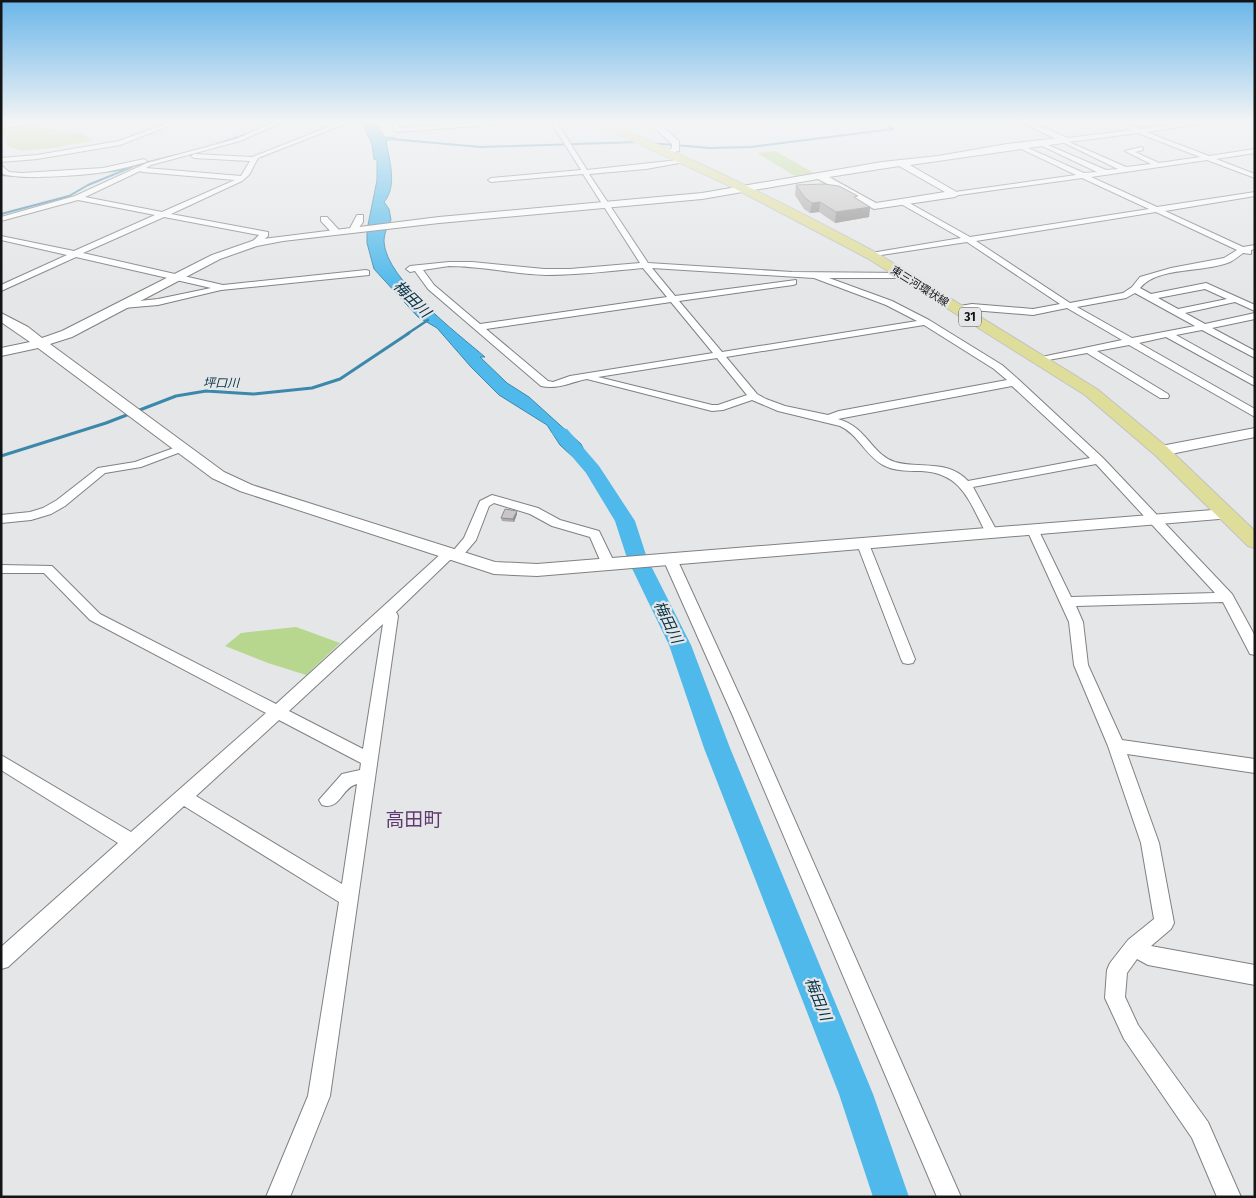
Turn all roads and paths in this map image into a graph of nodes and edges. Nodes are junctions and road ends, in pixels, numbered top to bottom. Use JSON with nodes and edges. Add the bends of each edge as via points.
{"nodes":[{"id":1,"x":122,"y":178,"type":"edge"},
{"id":2,"x":242,"y":178,"type":"edge"},
{"id":3,"x":516,"y":178,"type":"edge"},
{"id":4,"x":589,"y":178,"type":"edge"},
{"id":5,"x":721,"y":178,"type":"edge"},
{"id":6,"x":809,"y":178,"type":"edge"},
{"id":7,"x":823,"y":178,"type":"edge"},
{"id":8,"x":927,"y":178,"type":"edge"},
{"id":9,"x":1069,"y":178,"type":"edge"},
{"id":10,"x":1086,"y":178,"type":"edge"},
{"id":11,"x":491,"y":180,"type":"dead end"},
{"id":12,"x":744,"y":189,"type":"junction"},
{"id":13,"x":955,"y":194,"type":"junction"},
{"id":14,"x":1255,"y":194,"type":"edge"},
{"id":15,"x":78,"y":198,"type":"junction"},
{"id":16,"x":904,"y":202,"type":"junction"},
{"id":17,"x":606,"y":206,"type":"junction"},
{"id":18,"x":1157,"y":210,"type":"junction"},
{"id":19,"x":163,"y":215,"type":"junction"},
{"id":20,"x":360,"y":217,"type":"dead end"},
{"id":21,"x":1,"y":219,"type":"edge"},
{"id":22,"x":324,"y":219,"type":"dead end"},
{"id":23,"x":353,"y":230,"type":"junction"},
{"id":24,"x":336,"y":232,"type":"junction"},
{"id":25,"x":1,"y":238,"type":"edge"},
{"id":26,"x":968,"y":239,"type":"junction"},
{"id":27,"x":255,"y":243,"type":"junction"},
{"id":28,"x":1255,"y":247,"type":"edge"},
{"id":29,"x":1243,"y":250,"type":"junction"},
{"id":30,"x":75,"y":254,"type":"junction"},
{"id":31,"x":871,"y":255,"type":"junction"},
{"id":32,"x":1255,"y":255,"type":"edge"},
{"id":33,"x":645,"y":266,"type":"junction"},
{"id":34,"x":366,"y":273,"type":"dead end"},
{"id":35,"x":815,"y":275,"type":"junction"},
{"id":36,"x":903,"y":275,"type":"junction"},
{"id":37,"x":178,"y":277,"type":"junction"},
{"id":38,"x":840,"y":285,"type":"junction"},
{"id":39,"x":1,"y":288,"type":"edge"},
{"id":40,"x":223,"y":288,"type":"junction"},
{"id":41,"x":1135,"y":289,"type":"junction"},
{"id":42,"x":1150,"y":297,"type":"junction"},
{"id":43,"x":673,"y":299,"type":"junction"},
{"id":44,"x":1236,"y":299,"type":"junction"},
{"id":45,"x":123,"y":305,"type":"junction"},
{"id":46,"x":1069,"y":306,"type":"junction"},
{"id":47,"x":957,"y":309,"type":"junction"},
{"id":48,"x":1177,"y":312,"type":"junction"},
{"id":49,"x":1254,"y":315,"type":"edge"},
{"id":50,"x":1,"y":317,"type":"edge"},
{"id":51,"x":926,"y":322,"type":"junction"},
{"id":52,"x":1203,"y":326,"type":"junction"},
{"id":53,"x":480,"y":327,"type":"junction"},
{"id":54,"x":1168,"y":334,"type":"junction"},
{"id":55,"x":1130,"y":342,"type":"junction"},
{"id":56,"x":41,"y":343,"type":"junction"},
{"id":57,"x":1088,"y":350,"type":"junction"},
{"id":58,"x":1,"y":352,"type":"edge"},
{"id":59,"x":1255,"y":355,"type":"edge"},
{"id":60,"x":719,"y":356,"type":"junction"},
{"id":61,"x":1040,"y":360,"type":"junction"},
{"id":62,"x":586,"y":377,"type":"junction"},
{"id":63,"x":1015,"y":382,"type":"junction"},
{"id":64,"x":1255,"y":383,"type":"edge"},
{"id":65,"x":753,"y":396,"type":"junction"},
{"id":66,"x":1164,"y":396,"type":"dead end"},
{"id":67,"x":1255,"y":414,"type":"edge"},
{"id":68,"x":829,"y":419,"type":"junction"},
{"id":69,"x":1255,"y":432,"type":"edge"},
{"id":70,"x":182,"y":448,"type":"junction"},
{"id":71,"x":1161,"y":451,"type":"junction"},
{"id":72,"x":1099,"y":460,"type":"junction"},
{"id":73,"x":967,"y":485,"type":"junction"},
{"id":74,"x":1225,"y":514,"type":"junction"},
{"id":75,"x":1,"y":519,"type":"edge"},
{"id":76,"x":1156,"y":520,"type":"junction"},
{"id":77,"x":1033,"y":530,"type":"junction"},
{"id":78,"x":992,"y":533,"type":"junction"},
{"id":79,"x":1255,"y":542,"type":"edge"},
{"id":80,"x":863,"y":544,"type":"junction"},
{"id":81,"x":452,"y":555,"type":"junction"},
{"id":82,"x":670,"y":559,"type":"junction"},
{"id":83,"x":608,"y":564,"type":"junction"},
{"id":84,"x":1,"y":569,"type":"edge"},
{"id":85,"x":1227,"y":597,"type":"junction"},
{"id":86,"x":1068,"y":602,"type":"junction"},
{"id":87,"x":387,"y":610,"type":"junction"},
{"id":88,"x":1255,"y":650,"type":"edge"},
{"id":89,"x":908,"y":659,"type":"dead end"},
{"id":90,"x":277,"y":712,"type":"junction"},
{"id":91,"x":1116,"y":746,"type":"junction"},
{"id":92,"x":371,"y":758,"type":"junction"},
{"id":93,"x":1,"y":762,"type":"edge"},
{"id":94,"x":1255,"y":766,"type":"edge"},
{"id":95,"x":368,"y":776,"type":"junction"},
{"id":96,"x":183,"y":797,"type":"junction"},
{"id":97,"x":328,"y":800,"type":"dead end"},
{"id":98,"x":133,"y":842,"type":"junction"},
{"id":99,"x":349,"y":898,"type":"junction"},
{"id":100,"x":1135,"y":947,"type":"junction"},
{"id":101,"x":1,"y":960,"type":"edge"},
{"id":102,"x":1255,"y":975,"type":"edge"},
{"id":103,"x":278,"y":1197,"type":"edge"},
{"id":104,"x":950,"y":1197,"type":"edge"},
{"id":105,"x":1230,"y":1197,"type":"edge"}],
"edges":[{"from":1,"to":15,"type":"street"},
{"from":2,"to":19,"type":"street"},
{"from":3,"to":11,"type":"street"},
{"from":4,"to":17,"type":"street"},
{"from":5,"to":12,"type":"main road","name":"東三河環状線","number":"31"},
{"from":6,"to":12,"type":"street"},
{"from":7,"to":16,"type":"street","via":[[874,206]]},
{"from":8,"to":13,"type":"street"},
{"from":9,"to":13,"type":"street"},
{"from":10,"to":18,"type":"street"},
{"from":12,"to":17,"type":"street"},
{"from":12,"to":31,"type":"main road","name":"東三河環状線","number":"31"},
{"from":13,"to":16,"type":"street"},
{"from":14,"to":18,"type":"street"},
{"from":15,"to":19,"type":"street"},
{"from":15,"to":21,"type":"street"},
{"from":16,"to":26,"type":"street"},
{"from":17,"to":23,"type":"street"},
{"from":17,"to":33,"type":"street"},
{"from":18,"to":26,"type":"street"},
{"from":18,"to":29,"type":"street"},
{"from":19,"to":27,"type":"street","via":[[265,234]]},
{"from":19,"to":30,"type":"street"},
{"from":20,"to":23,"type":"street"},
{"from":22,"to":24,"type":"street"},
{"from":23,"to":24,"type":"street"},
{"from":24,"to":27,"type":"street"},
{"from":25,"to":30,"type":"street"},
{"from":26,"to":31,"type":"street"},
{"from":26,"to":46,"type":"street"},
{"from":27,"to":37,"type":"street","via":[[221,255]]},
{"from":28,"to":29,"type":"street"},
{"from":29,"to":32,"type":"street"},
{"from":29,"to":41,"type":"street","via":[[1227,260],[1143,279]]},
{"from":30,"to":37,"type":"street"},
{"from":30,"to":39,"type":"street"},
{"from":31,"to":36,"type":"main road","name":"東三河環状線","number":"31"},
{"from":33,"to":35,"type":"street"},
{"from":33,"to":43,"type":"street"},
{"from":33,"to":53,"type":"street","via":[[570,272],[472,264],[414,268]]},
{"from":34,"to":40,"type":"street"},
{"from":35,"to":36,"type":"street"},
{"from":35,"to":38,"type":"street"},
{"from":36,"to":47,"type":"main road","name":"東三河環状線","number":"31"},
{"from":37,"to":40,"type":"street"},
{"from":37,"to":45,"type":"street"},
{"from":38,"to":43,"type":"street","via":[[804,281]]},
{"from":38,"to":51,"type":"street"},
{"from":40,"to":45,"type":"street","via":[[158,302]]},
{"from":41,"to":42,"type":"street"},
{"from":41,"to":46,"type":"street","via":[[1126,295]]},
{"from":42,"to":44,"type":"street","via":[[1206,286]]},
{"from":42,"to":48,"type":"street"},
{"from":43,"to":53,"type":"street"},
{"from":43,"to":60,"type":"street"},
{"from":44,"to":48,"type":"street"},
{"from":44,"to":49,"type":"street"},
{"from":45,"to":56,"type":"street"},
{"from":46,"to":47,"type":"street","via":[[1033,312],[972,307]]},
{"from":46,"to":55,"type":"street"},
{"from":47,"to":61,"type":"main road","name":"東三河環状線","number":"31"},
{"from":48,"to":52,"type":"street"},
{"from":49,"to":52,"type":"street"},
{"from":50,"to":56,"type":"street"},
{"from":51,"to":60,"type":"street"},
{"from":51,"to":63,"type":"street"},
{"from":52,"to":54,"type":"street"},
{"from":52,"to":59,"type":"street"},
{"from":53,"to":62,"type":"street","via":[[545,384],[554,385]]},
{"from":54,"to":55,"type":"street"},
{"from":54,"to":64,"type":"street"},
{"from":55,"to":57,"type":"street"},
{"from":55,"to":67,"type":"street"},
{"from":56,"to":58,"type":"street"},
{"from":56,"to":70,"type":"street"},
{"from":57,"to":61,"type":"street"},
{"from":57,"to":66,"type":"street"},
{"from":60,"to":62,"type":"street"},
{"from":60,"to":65,"type":"street"},
{"from":61,"to":71,"type":"main road","name":"東三河環状線","number":"31","via":[[1090,392]]},
{"from":62,"to":65,"type":"street","via":[[712,408]]},
{"from":63,"to":68,"type":"street","via":[[839,414]]},
{"from":63,"to":72,"type":"street"},
{"from":65,"to":68,"type":"street","via":[[772,407]]},
{"from":68,"to":73,"type":"street","via":[[847,425],[884,461],[893,465],[942,469]]},
{"from":69,"to":71,"type":"street"},
{"from":70,"to":75,"type":"street","via":[[137,465],[102,470],[47,511]]},
{"from":70,"to":81,"type":"street","via":[[218,475],[246,488]]},
{"from":71,"to":74,"type":"main road","name":"東三河環状線","number":"31"},
{"from":72,"to":73,"type":"street"},
{"from":72,"to":76,"type":"street"},
{"from":73,"to":78,"type":"street"},
{"from":74,"to":76,"type":"street"},
{"from":74,"to":79,"type":"main road","name":"東三河環状線","number":"31"},
{"from":76,"to":77,"type":"street"},
{"from":76,"to":85,"type":"street"},
{"from":77,"to":78,"type":"street"},
{"from":77,"to":86,"type":"street"},
{"from":78,"to":80,"type":"street"},
{"from":80,"to":82,"type":"street"},
{"from":80,"to":89,"type":"street"},
{"from":81,"to":83,"type":"street","via":[[494,568],[537,570]]},
{"from":81,"to":83,"type":"street","via":[[470,540],[484,504],[492,499],[534,511],[556,524],[595,534]]},
{"from":81,"to":87,"type":"street"},
{"from":82,"to":83,"type":"street"},
{"from":82,"to":104,"type":"street"},
{"from":84,"to":90,"type":"street","via":[[47,569],[95,616]]},
{"from":85,"to":86,"type":"street"},
{"from":85,"to":88,"type":"street"},
{"from":86,"to":91,"type":"street","via":[[1076,622],[1081,665]]},
{"from":87,"to":90,"type":"street"},
{"from":87,"to":92,"type":"street","via":[[391,616]]},
{"from":90,"to":92,"type":"street","via":[[365,758]]},
{"from":90,"to":96,"type":"street"},
{"from":91,"to":94,"type":"street"},
{"from":91,"to":100,"type":"street","via":[[1150,844],[1164,922]]},
{"from":92,"to":95,"type":"street"},
{"from":93,"to":98,"type":"street"},
{"from":95,"to":97,"type":"street","via":[[348,779]]},
{"from":95,"to":99,"type":"street"},
{"from":96,"to":98,"type":"street"},
{"from":96,"to":99,"type":"street"},
{"from":98,"to":101,"type":"street"},
{"from":99,"to":103,"type":"street","via":[[319,1096]]},
{"from":100,"to":102,"type":"street","via":[[1148,955]]},
{"from":100,"to":105,"type":"street","via":[[1117,970],[1116,998],[1131,1032],[1200,1130]]}]}
